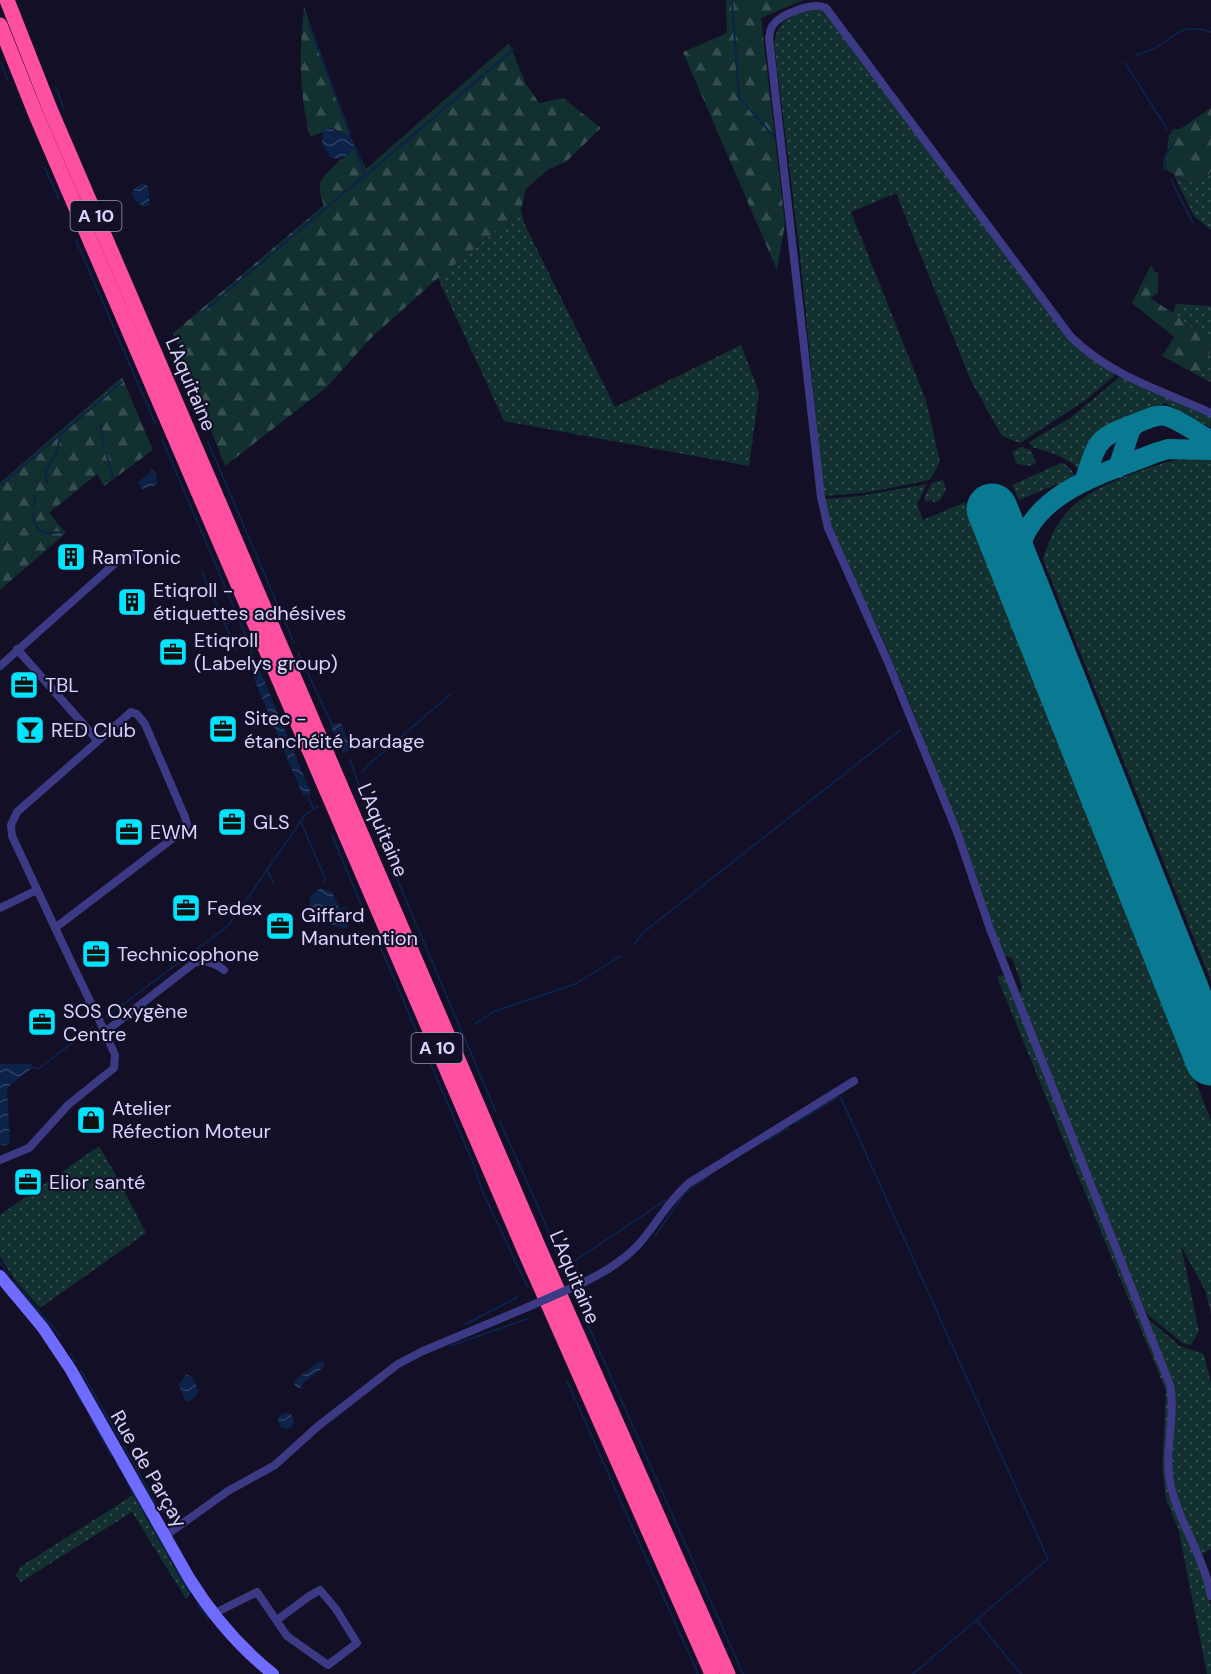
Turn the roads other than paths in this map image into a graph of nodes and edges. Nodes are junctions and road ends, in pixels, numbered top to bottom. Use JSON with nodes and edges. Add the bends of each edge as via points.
{"nodes":[{"id":1,"x":7,"y":0,"type":"edge"},
{"id":2,"x":0,"y":25,"type":"edge"},
{"id":3,"x":1211,"y":412,"type":"edge"},
{"id":4,"x":138,"y":556,"type":"dead end"},
{"id":5,"x":16,"y":649,"type":"junction"},
{"id":6,"x":0,"y":666,"type":"edge"},
{"id":7,"x":98,"y":741,"type":"junction"},
{"id":8,"x":37,"y":890,"type":"junction"},
{"id":9,"x":0,"y":908,"type":"edge"},
{"id":10,"x":55,"y":928,"type":"junction"},
{"id":11,"x":224,"y":970,"type":"dead end"},
{"id":12,"x":105,"y":1032,"type":"junction"},
{"id":13,"x":854,"y":1081,"type":"dead end"},
{"id":14,"x":0,"y":1159,"type":"edge"},
{"id":15,"x":0,"y":1276,"type":"edge"},
{"id":16,"x":165,"y":1536,"type":"junction"},
{"id":17,"x":1211,"y":1596,"type":"edge"},
{"id":18,"x":213,"y":1614,"type":"junction"},
{"id":19,"x":277,"y":1620,"type":"junction"},
{"id":20,"x":273,"y":1674,"type":"edge"},
{"id":21,"x":712,"y":1674,"type":"edge"},
{"id":22,"x":728,"y":1674,"type":"edge"}],
"edges":[{"from":1,"to":22,"type":"highway","name":"L'Aquitaine","number":"A 10","via":[[539,1248]]},
{"from":2,"to":21,"type":"highway","name":"L'Aquitaine","number":"A 10","via":[[526,1254]]},
{"from":3,"to":17,"type":"street","via":[[1119,374],[1071,337],[826,8],[810,6],[775,22],[769,38],[821,497],[828,528],[957,832],[990,929],[1170,1385],[1170,1481]]},
{"from":4,"to":5,"type":"street","via":[[121,558]]},
{"from":5,"to":6,"type":"street"},
{"from":5,"to":7,"type":"street"},
{"from":7,"to":8,"type":"street","via":[[17,812],[12,821],[12,836]]},
{"from":7,"to":10,"type":"street","via":[[131,712],[137,714],[145,724],[187,824],[185,830]]},
{"from":8,"to":9,"type":"street"},
{"from":8,"to":10,"type":"street"},
{"from":10,"to":12,"type":"street"},
{"from":11,"to":12,"type":"street","via":[[217,964],[194,963]]},
{"from":12,"to":14,"type":"street","via":[[115,1055],[114,1068],[69,1105],[29,1148]]},
{"from":13,"to":16,"type":"street","bridge":true,"via":[[689,1183],[630,1253],[605,1272],[398,1364],[275,1465],[228,1491]]},
{"from":15,"to":16,"type":"street","name":"Rue de Parçay","via":[[44,1328],[71,1370]]},
{"from":16,"to":18,"type":"street","name":"Rue de Parçay"},
{"from":18,"to":19,"type":"street","via":[[257,1592]]},
{"from":18,"to":20,"type":"street","name":"Rue de Parçay"},
{"from":19,"to":19,"type":"street","via":[[287,1636],[328,1665],[357,1643],[320,1590]]}]}
